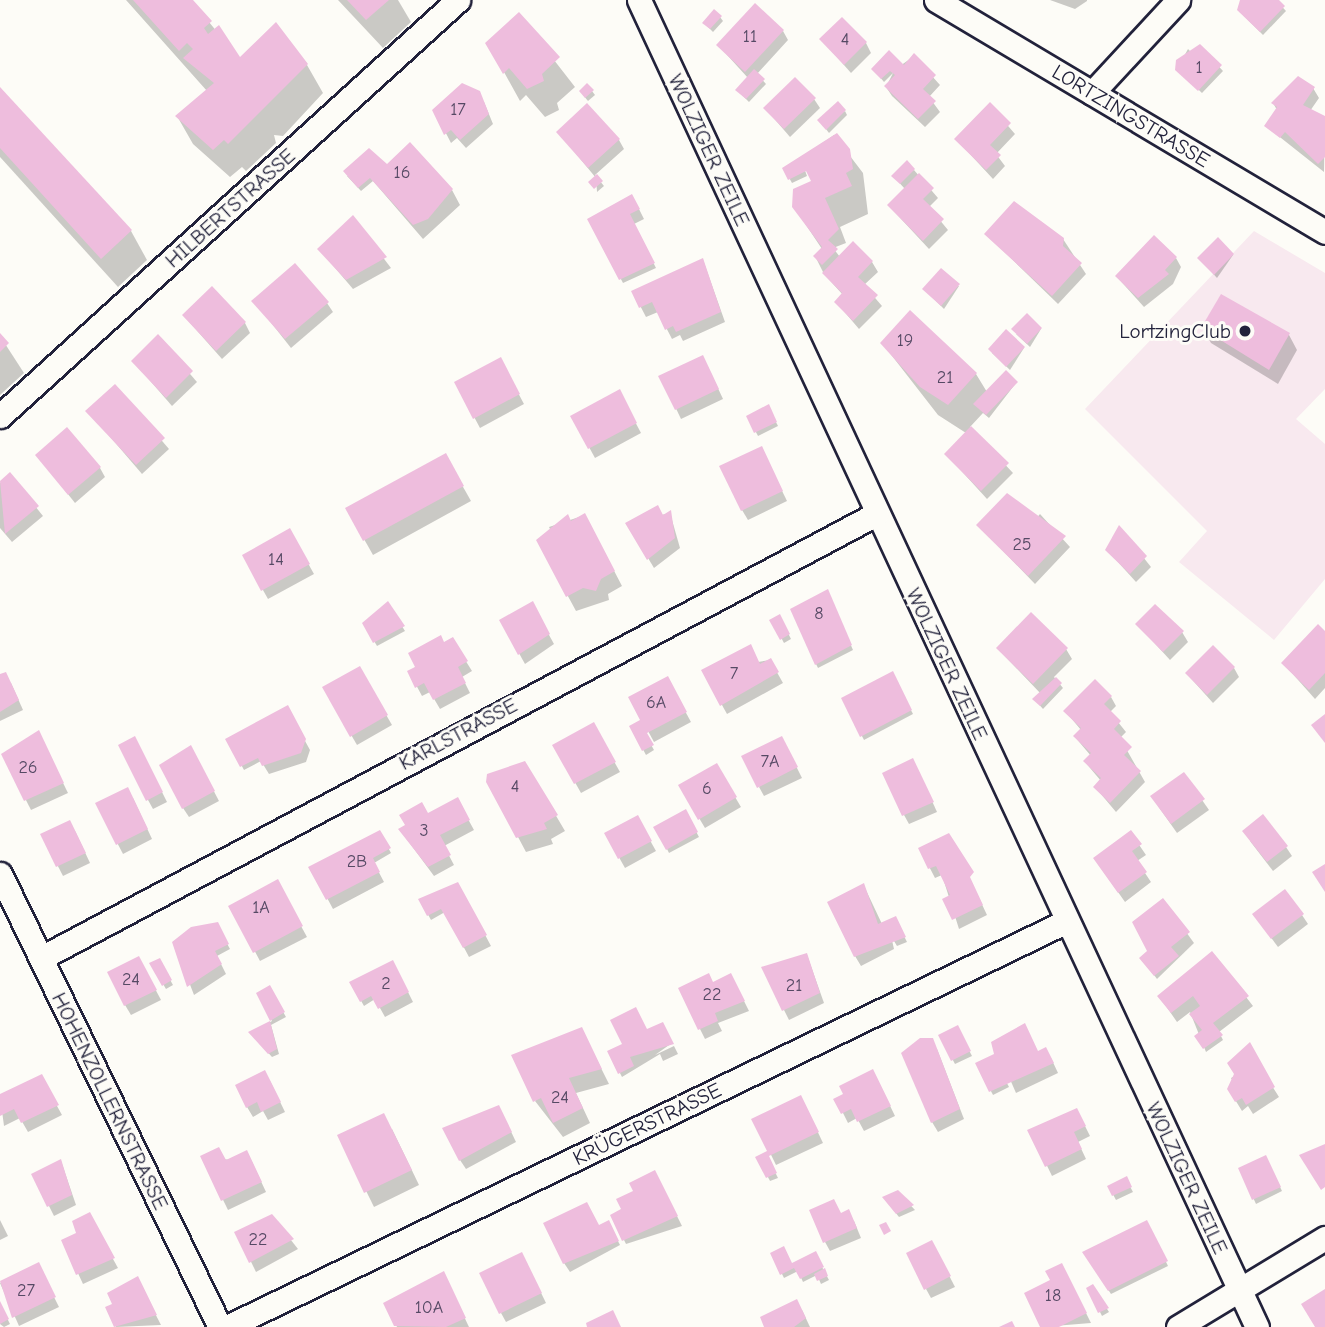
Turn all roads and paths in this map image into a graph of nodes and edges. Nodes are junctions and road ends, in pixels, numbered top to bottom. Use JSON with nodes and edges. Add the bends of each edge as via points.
{"nodes":[{"id":1,"x":458,"y":0,"type":"edge"},
{"id":2,"x":639,"y":0,"type":"edge"},
{"id":3,"x":936,"y":0,"type":"edge"},
{"id":4,"x":1178,"y":0,"type":"edge"},
{"id":5,"x":1092,"y":93,"type":"junction"},
{"id":6,"x":1325,"y":232,"type":"edge"},
{"id":7,"x":0,"y":416,"type":"edge"},
{"id":8,"x":876,"y":514,"type":"junction"},
{"id":9,"x":0,"y":874,"type":"edge"},
{"id":10,"x":1067,"y":921,"type":"junction"},
{"id":11,"x":41,"y":958,"type":"junction"},
{"id":12,"x":1325,"y":1237,"type":"edge"},
{"id":13,"x":1240,"y":1292,"type":"junction"},
{"id":14,"x":220,"y":1327,"type":"edge"},
{"id":15,"x":227,"y":1327,"type":"edge"},
{"id":16,"x":1178,"y":1327,"type":"edge"},
{"id":17,"x":1256,"y":1327,"type":"edge"}],
"edges":[{"from":1,"to":7,"type":"street","name":"HILBERTSTRASSE"},
{"from":2,"to":8,"type":"street","name":"WOLZIGER ZEILE"},
{"from":3,"to":5,"type":"street","name":"LORTZINGSTRASSE"},
{"from":4,"to":5,"type":"street"},
{"from":5,"to":6,"type":"street","name":"LORTZINGSTRASSE"},
{"from":8,"to":10,"type":"street","name":"WOLZIGER ZEILE"},
{"from":8,"to":11,"type":"street","name":"KARLSTRASSE"},
{"from":9,"to":11,"type":"street","name":"HOHENZOLLERNSTRASSE"},
{"from":10,"to":13,"type":"street","name":"WOLZIGER ZEILE"},
{"from":10,"to":15,"type":"street","name":"KRÜGERSTRASSE"},
{"from":11,"to":14,"type":"street","name":"HOHENZOLLERNSTRASSE"},
{"from":12,"to":13,"type":"street"},
{"from":13,"to":16,"type":"street"},
{"from":13,"to":17,"type":"street","name":"WOLZIGER ZEILE"}]}
